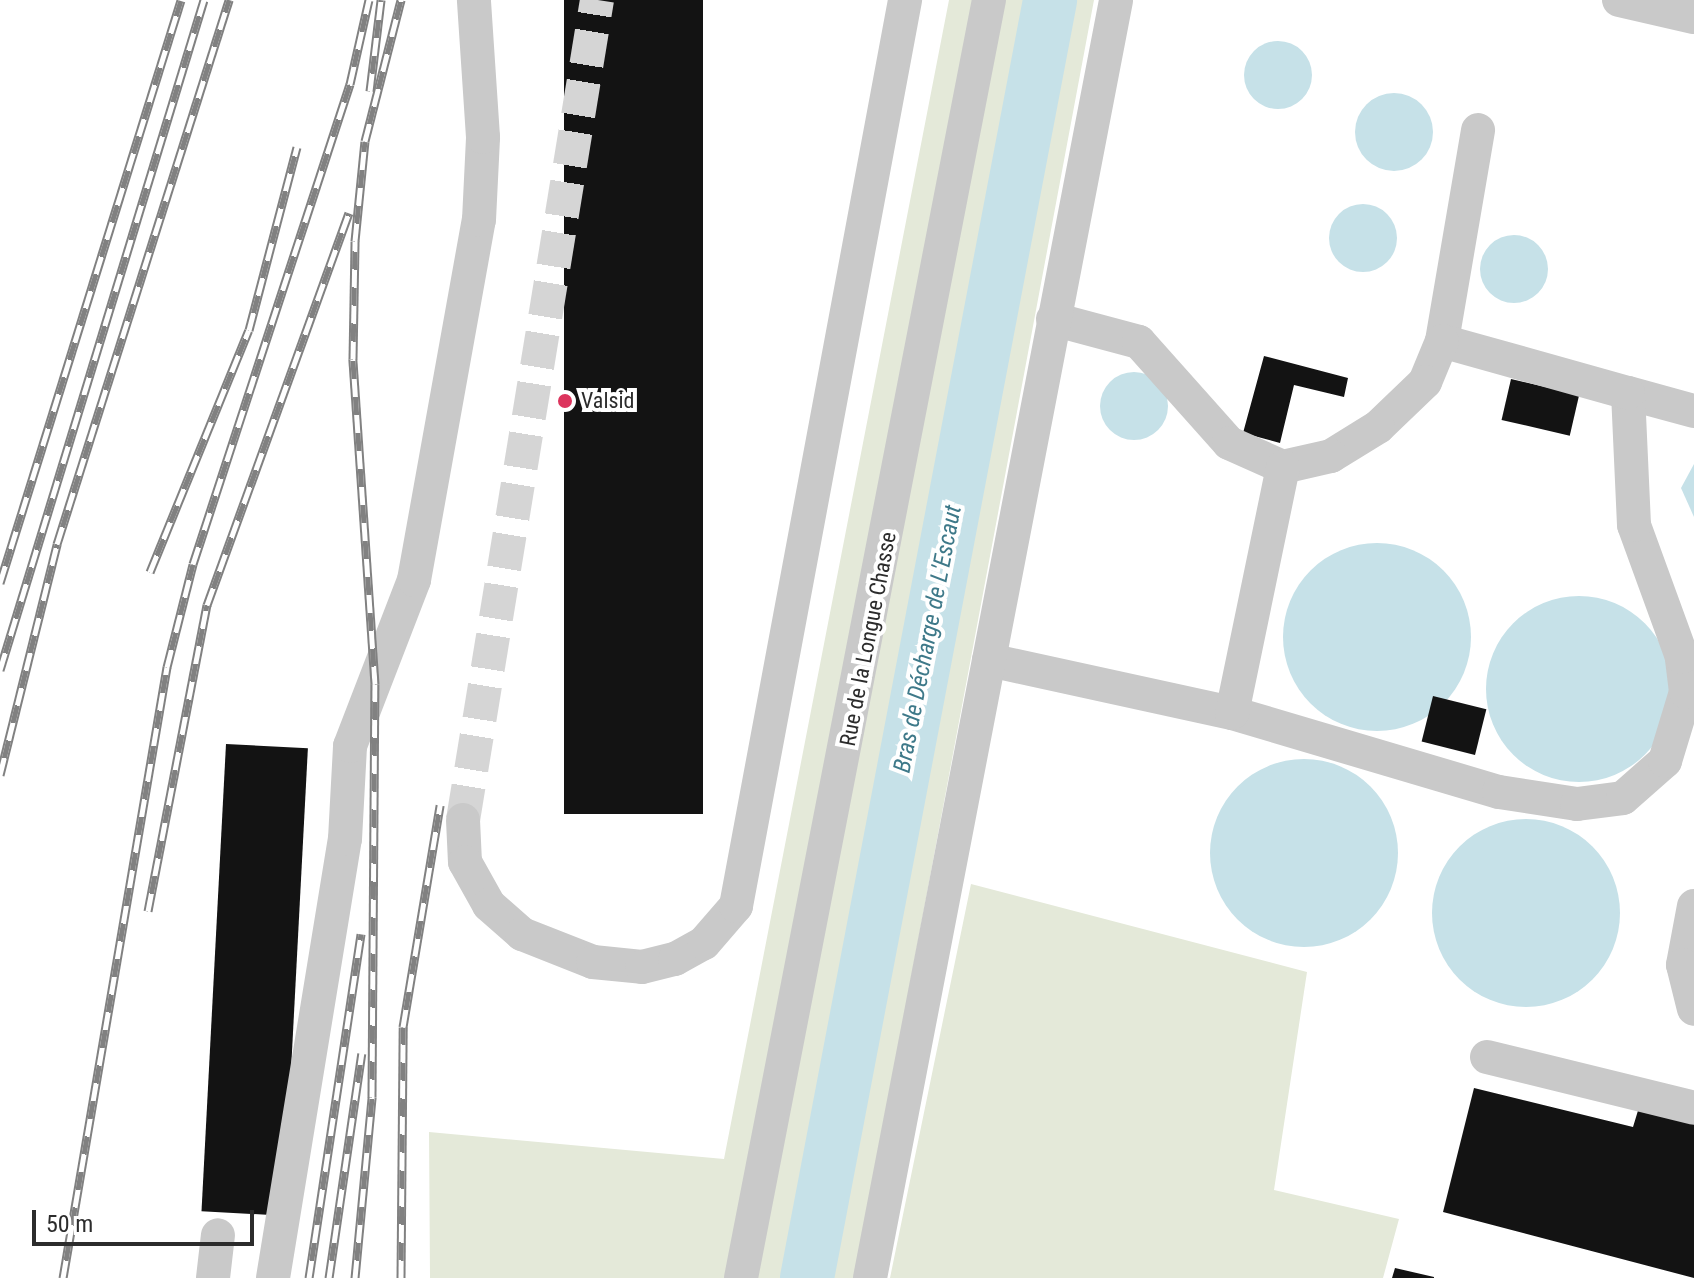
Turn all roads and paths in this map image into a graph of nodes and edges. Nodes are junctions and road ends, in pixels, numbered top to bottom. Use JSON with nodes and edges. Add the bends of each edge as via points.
{"nodes":[{"id":1,"x":474,"y":0,"type":"edge"},
{"id":2,"x":905,"y":0,"type":"edge"},
{"id":3,"x":989,"y":0,"type":"edge"},
{"id":4,"x":1116,"y":0,"type":"edge"},
{"id":5,"x":1619,"y":0,"type":"edge"},
{"id":6,"x":1694,"y":17,"type":"edge"},
{"id":7,"x":1478,"y":130,"type":"dead end"},
{"id":8,"x":1053,"y":319,"type":"junction"},
{"id":9,"x":1442,"y":341,"type":"junction"},
{"id":10,"x":1628,"y":393,"type":"junction"},
{"id":11,"x":1694,"y":411,"type":"edge"},
{"id":12,"x":1283,"y":467,"type":"junction"},
{"id":13,"x":989,"y":660,"type":"junction"},
{"id":14,"x":1232,"y":713,"type":"junction"},
{"id":15,"x":463,"y":820,"type":"tunnel mouth"},
{"id":16,"x":1694,"y":906,"type":"edge"},
{"id":17,"x":1694,"y":1009,"type":"edge"},
{"id":18,"x":1487,"y":1057,"type":"dead end"},
{"id":19,"x":1694,"y":1108,"type":"edge"},
{"id":20,"x":218,"y":1235,"type":"dead end"},
{"id":21,"x":213,"y":1278,"type":"edge"},
{"id":22,"x":273,"y":1278,"type":"edge"},
{"id":23,"x":741,"y":1278,"type":"edge"},
{"id":24,"x":870,"y":1278,"type":"edge"}],
"edges":[{"from":1,"to":22,"type":"street","via":[[483,137],[479,220],[414,580],[350,746],[345,839]]},
{"from":2,"to":15,"type":"street","via":[[736,906],[704,943],[675,959],[642,967],[593,962],[522,934],[489,905],[465,862]]},
{"from":3,"to":23,"type":"street","name":"Rue de la Longue Chasse"},
{"from":4,"to":8,"type":"street"},
{"from":5,"to":6,"type":"street"},
{"from":7,"to":9,"type":"street"},
{"from":8,"to":12,"type":"street","via":[[1139,342],[1229,443]]},
{"from":8,"to":13,"type":"street"},
{"from":9,"to":10,"type":"street"},
{"from":9,"to":12,"type":"street","via":[[1425,382],[1387,420],[1331,456]]},
{"from":10,"to":11,"type":"street"},
{"from":10,"to":14,"type":"street","via":[[1634,525],[1685,674],[1680,729],[1649,782],[1595,804],[1531,798]]},
{"from":12,"to":14,"type":"street"},
{"from":13,"to":14,"type":"street"},
{"from":13,"to":24,"type":"street"},
{"from":16,"to":17,"type":"street","via":[[1683,965]]},
{"from":18,"to":19,"type":"street"},
{"from":20,"to":21,"type":"street"}]}
